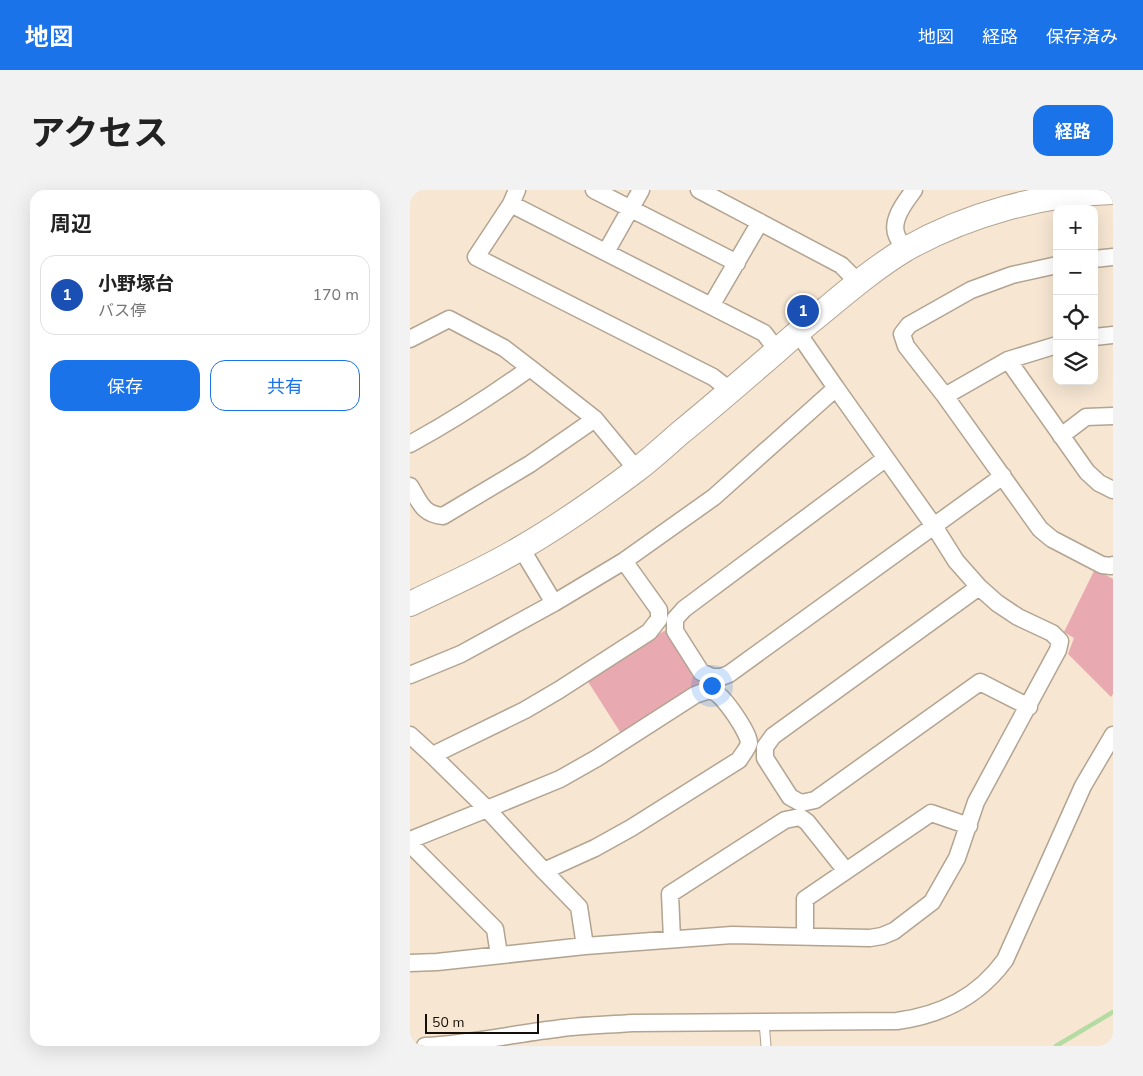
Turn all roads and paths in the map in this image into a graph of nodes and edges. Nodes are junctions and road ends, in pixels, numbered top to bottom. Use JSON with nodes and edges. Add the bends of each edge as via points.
{"nodes":[{"id":1,"x":594,"y":190,"type":"edge"},
{"id":2,"x":641,"y":190,"type":"edge"},
{"id":3,"x":699,"y":190,"type":"edge"},
{"id":4,"x":1113,"y":192,"type":"edge"},
{"id":5,"x":905,"y":193,"type":"edge"},
{"id":6,"x":514,"y":197,"type":"edge"},
{"id":7,"x":1066,"y":202,"type":"edge"},
{"id":8,"x":631,"y":208,"type":"junction"},
{"id":9,"x":760,"y":222,"type":"junction"},
{"id":10,"x":905,"y":250,"type":"junction"},
{"id":11,"x":606,"y":252,"type":"junction"},
{"id":12,"x":1113,"y":257,"type":"edge"},
{"id":13,"x":1098,"y":259,"type":"edge"},
{"id":14,"x":737,"y":263,"type":"junction"},
{"id":15,"x":1053,"y":266,"type":"edge"},
{"id":16,"x":858,"y":282,"type":"junction"},
{"id":17,"x":711,"y":306,"type":"junction"},
{"id":18,"x":798,"y":333,"type":"junction"},
{"id":19,"x":1113,"y":335,"type":"edge"},
{"id":20,"x":1098,"y":337,"type":"edge"},
{"id":21,"x":410,"y":339,"type":"edge"},
{"id":22,"x":1053,"y":346,"type":"edge"},
{"id":23,"x":777,"y":350,"type":"junction"},
{"id":24,"x":1008,"y":360,"type":"junction"},
{"id":25,"x":530,"y":368,"type":"junction"},
{"id":26,"x":836,"y":388,"type":"junction"},
{"id":27,"x":731,"y":391,"type":"junction"},
{"id":28,"x":946,"y":396,"type":"junction"},
{"id":29,"x":1113,"y":416,"type":"edge"},
{"id":30,"x":595,"y":419,"type":"junction"},
{"id":31,"x":1061,"y":436,"type":"junction"},
{"id":32,"x":410,"y":444,"type":"edge"},
{"id":33,"x":885,"y":458,"type":"junction"},
{"id":34,"x":637,"y":470,"type":"junction"},
{"id":35,"x":1003,"y":476,"type":"junction"},
{"id":36,"x":410,"y":486,"type":"edge"},
{"id":37,"x":1113,"y":490,"type":"edge"},
{"id":38,"x":934,"y":526,"type":"junction"},
{"id":39,"x":522,"y":548,"type":"junction"},
{"id":40,"x":624,"y":561,"type":"junction"},
{"id":41,"x":1113,"y":565,"type":"edge"},
{"id":42,"x":979,"y":587,"type":"junction"},
{"id":43,"x":554,"y":603,"type":"junction"},
{"id":44,"x":410,"y":604,"type":"edge"},
{"id":45,"x":410,"y":676,"type":"edge"},
{"id":46,"x":1029,"y":707,"type":"junction"},
{"id":47,"x":1113,"y":735,"type":"edge"},
{"id":48,"x":410,"y":736,"type":"edge"},
{"id":49,"x":433,"y":756,"type":"junction"},
{"id":50,"x":487,"y":809,"type":"junction"},
{"id":51,"x":969,"y":826,"type":"junction"},
{"id":52,"x":410,"y":840,"type":"edge"},
{"id":53,"x":410,"y":844,"type":"edge"},
{"id":54,"x":846,"y":871,"type":"junction"},
{"id":55,"x":544,"y":872,"type":"junction"},
{"id":56,"x":805,"y":937,"type":"junction"},
{"id":57,"x":672,"y":939,"type":"junction"},
{"id":58,"x":585,"y":946,"type":"junction"},
{"id":59,"x":499,"y":955,"type":"junction"},
{"id":60,"x":410,"y":963,"type":"edge"},
{"id":61,"x":764,"y":1022,"type":"junction"},
{"id":62,"x":425,"y":1046,"type":"edge"},
{"id":63,"x":766,"y":1046,"type":"edge"}],
"edges":[{"from":1,"to":8,"type":"street"},
{"from":2,"to":8,"type":"street"},
{"from":3,"to":9,"type":"street"},
{"from":4,"to":7,"type":"street","via":[[1093,192]]},
{"from":5,"to":10,"type":"street","via":[[895,227]]},
{"from":6,"to":11,"type":"street"},
{"from":6,"to":27,"type":"street","via":[[476,257],[713,377]]},
{"from":7,"to":10,"type":"street","via":[[1016,205],[930,237]]},
{"from":8,"to":11,"type":"street"},
{"from":8,"to":14,"type":"street"},
{"from":9,"to":14,"type":"street"},
{"from":9,"to":16,"type":"street","via":[[841,265]]},
{"from":10,"to":16,"type":"street"},
{"from":11,"to":17,"type":"street"},
{"from":12,"to":13,"type":"street"},
{"from":14,"to":17,"type":"street"},
{"from":15,"to":28,"type":"street","via":[[1012,274],[971,290],[909,324],[902,334],[906,346]]},
{"from":16,"to":18,"type":"street"},
{"from":17,"to":23,"type":"street","via":[[764,333]]},
{"from":18,"to":23,"type":"street"},
{"from":18,"to":26,"type":"street"},
{"from":19,"to":20,"type":"street"},
{"from":21,"to":25,"type":"street","via":[[448,319],[504,348]]},
{"from":22,"to":24,"type":"street"},
{"from":23,"to":27,"type":"street"},
{"from":24,"to":28,"type":"street"},
{"from":24,"to":31,"type":"street"},
{"from":25,"to":30,"type":"street"},
{"from":25,"to":32,"type":"street","via":[[453,420]]},
{"from":26,"to":33,"type":"street"},
{"from":26,"to":40,"type":"street","via":[[714,497]]},
{"from":27,"to":34,"type":"street"},
{"from":28,"to":35,"type":"street"},
{"from":29,"to":31,"type":"street","via":[[1086,417]]},
{"from":30,"to":34,"type":"street"},
{"from":30,"to":36,"type":"street","via":[[530,464],[443,516],[424,510]]},
{"from":31,"to":37,"type":"street","via":[[1087,472]]},
{"from":33,"to":38,"type":"street"},
{"from":33,"to":38,"type":"street","via":[[675,619],[675,631],[701,672],[712,677],[729,674]]},
{"from":34,"to":39,"type":"street"},
{"from":35,"to":38,"type":"street"},
{"from":35,"to":41,"type":"street","via":[[1040,529],[1052,540],[1102,565]]},
{"from":38,"to":42,"type":"street","via":[[956,561]]},
{"from":39,"to":43,"type":"street"},
{"from":39,"to":44,"type":"street"},
{"from":40,"to":43,"type":"street"},
{"from":40,"to":49,"type":"street","via":[[659,610],[660,619],[649,632],[559,690]]},
{"from":42,"to":46,"type":"street","via":[[1018,617],[1052,633],[1060,641]]},
{"from":42,"to":46,"type":"street","via":[[773,736],[765,747],[765,758],[790,797],[801,803],[815,800],[980,682]]},
{"from":43,"to":45,"type":"street","via":[[461,654]]},
{"from":46,"to":51,"type":"street","via":[[976,802]]},
{"from":47,"to":61,"type":"street","via":[[1083,786],[1005,960],[987,982],[949,1007],[909,1019]]},
{"from":48,"to":49,"type":"street"},
{"from":49,"to":50,"type":"street"},
{"from":50,"to":52,"type":"street"},
{"from":50,"to":55,"type":"street"},
{"from":50,"to":55,"type":"street","via":[[560,779],[696,694],[709,691],[722,697],[747,733],[748,746],[739,760],[631,828]]},
{"from":51,"to":54,"type":"street","via":[[931,813]]},
{"from":51,"to":56,"type":"street","via":[[958,858],[932,902],[894,931],[870,938]]},
{"from":53,"to":59,"type":"street","via":[[495,929]]},
{"from":54,"to":56,"type":"street","via":[[805,899]]},
{"from":54,"to":57,"type":"street","via":[[807,822],[800,817],[785,820],[670,894]]},
{"from":55,"to":58,"type":"street","via":[[579,907]]},
{"from":56,"to":57,"type":"street","via":[[732,935]]},
{"from":57,"to":58,"type":"street"},
{"from":58,"to":59,"type":"street"},
{"from":59,"to":60,"type":"street"},
{"from":61,"to":62,"type":"street","via":[[557,1028]]},
{"from":61,"to":63,"type":"lane"}]}
